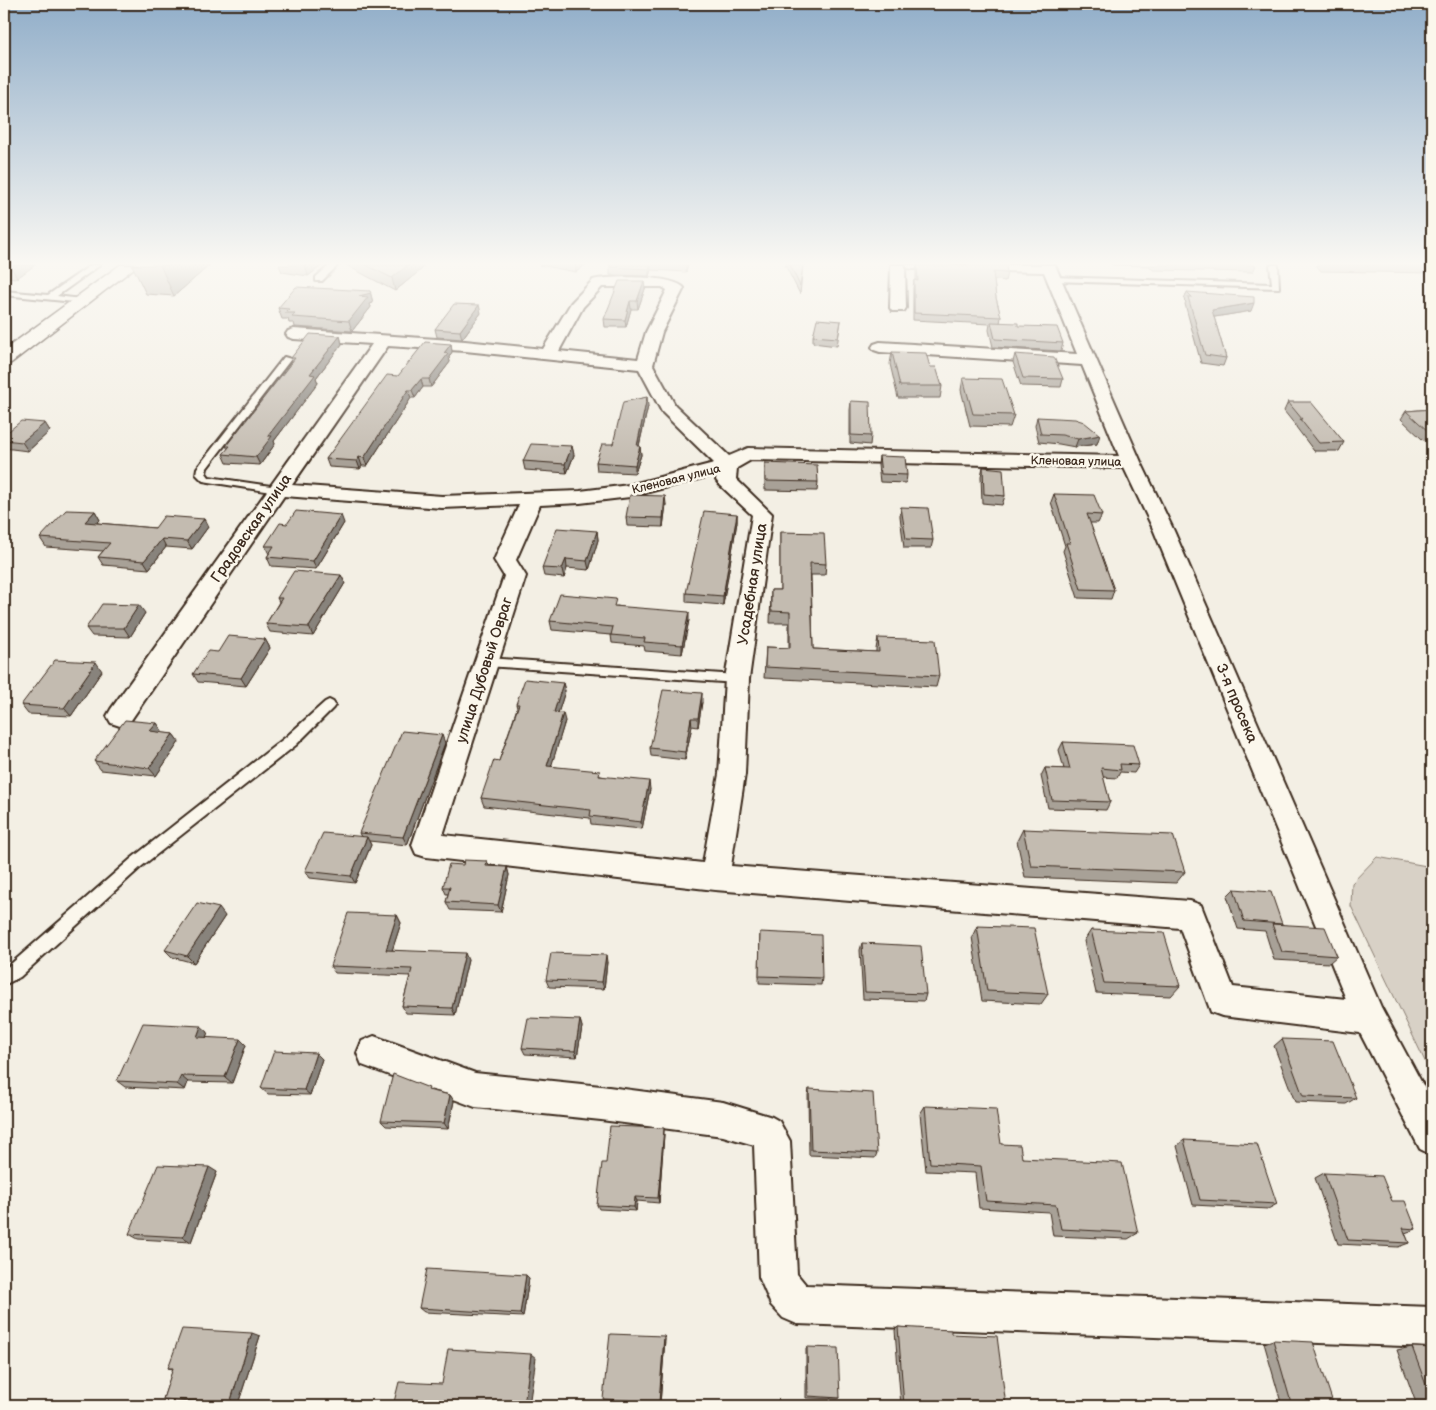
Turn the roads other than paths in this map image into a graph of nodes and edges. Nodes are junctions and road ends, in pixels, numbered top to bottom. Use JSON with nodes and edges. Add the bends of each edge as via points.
{"nodes":[{"id":1,"x":41,"y":331,"type":"edge"},
{"id":2,"x":562,"y":331,"type":"edge"},
{"id":3,"x":655,"y":331,"type":"edge"},
{"id":4,"x":1076,"y":331,"type":"edge"},
{"id":5,"x":294,"y":334,"type":"dead end"},
{"id":6,"x":383,"y":341,"type":"junction"},
{"id":7,"x":880,"y":347,"type":"dead end"},
{"id":8,"x":549,"y":354,"type":"junction"},
{"id":9,"x":4,"y":359,"type":"edge"},
{"id":10,"x":287,"y":360,"type":"dead end"},
{"id":11,"x":1088,"y":360,"type":"junction"},
{"id":12,"x":645,"y":365,"type":"junction"},
{"id":13,"x":1131,"y":462,"type":"junction"},
{"id":14,"x":727,"y":465,"type":"junction"},
{"id":15,"x":278,"y":490,"type":"junction"},
{"id":16,"x":532,"y":500,"type":"junction"},
{"id":17,"x":487,"y":662,"type":"junction"},
{"id":18,"x":737,"y":679,"type":"junction"},
{"id":19,"x":329,"y":705,"type":"dead end"},
{"id":20,"x":120,"y":716,"type":"dead end"},
{"id":21,"x":715,"y":877,"type":"junction"},
{"id":22,"x":4,"y":978,"type":"edge"},
{"id":23,"x":1370,"y":1018,"type":"junction"},
{"id":24,"x":374,"y":1053,"type":"dead end"},
{"id":25,"x":1432,"y":1137,"type":"edge"},
{"id":26,"x":1432,"y":1327,"type":"edge"}],
"edges":[{"from":1,"to":9,"type":"street"},
{"from":2,"to":8,"type":"street"},
{"from":3,"to":12,"type":"street"},
{"from":4,"to":11,"type":"street","name":"3-я просека"},
{"from":5,"to":6,"type":"street"},
{"from":6,"to":8,"type":"street"},
{"from":6,"to":15,"type":"street","name":"Градовская улица"},
{"from":7,"to":11,"type":"street"},
{"from":8,"to":12,"type":"street"},
{"from":10,"to":15,"type":"lane","via":[[202,468],[201,474],[206,479]]},
{"from":11,"to":13,"type":"street","name":"3-я просека"},
{"from":12,"to":14,"type":"street","via":[[668,408]]},
{"from":13,"to":14,"type":"street","name":"Кленовая улица","via":[[748,454]]},
{"from":13,"to":23,"type":"street","name":"3-я просека","via":[[1168,540]]},
{"from":14,"to":16,"type":"street","name":"Кленовая улица","via":[[630,491]]},
{"from":14,"to":18,"type":"street","name":"Усадебная улица","via":[[726,480],[762,514]]},
{"from":15,"to":16,"type":"street","name":"Кленовая улица","via":[[442,502]]},
{"from":15,"to":20,"type":"street","name":"Градовская улица"},
{"from":16,"to":17,"type":"street","name":"улица Дубовый Овраг","via":[[505,560],[515,576]]},
{"from":17,"to":18,"type":"lane"},
{"from":17,"to":21,"type":"street","name":"улица Дубовый Овраг","via":[[426,844]]},
{"from":18,"to":21,"type":"street","name":"Усадебная улица","via":[[732,774]]},
{"from":19,"to":22,"type":"lane","via":[[291,741],[137,862]]},
{"from":21,"to":23,"type":"street","via":[[1190,915],[1222,1001]]},
{"from":23,"to":25,"type":"street","name":"3-я просека"},
{"from":24,"to":26,"type":"street","via":[[475,1090],[723,1119],[767,1133],[772,1141],[778,1277],[797,1304]]}]}
